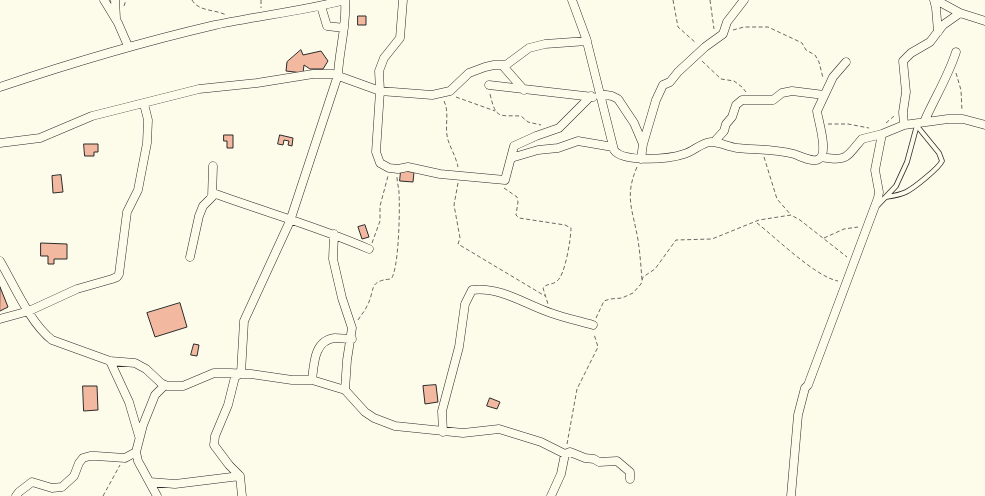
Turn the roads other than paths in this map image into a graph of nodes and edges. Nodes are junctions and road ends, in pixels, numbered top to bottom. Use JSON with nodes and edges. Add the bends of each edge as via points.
{"nodes":[{"id":1,"x":104,"y":0,"type":"edge"},
{"id":2,"x":115,"y":0,"type":"edge"},
{"id":3,"x":310,"y":0,"type":"edge"},
{"id":4,"x":345,"y":0,"type":"edge"},
{"id":5,"x":403,"y":0,"type":"edge"},
{"id":6,"x":572,"y":0,"type":"edge"},
{"id":7,"x":744,"y":0,"type":"edge"},
{"id":8,"x":935,"y":0,"type":"edge"},
{"id":9,"x":321,"y":6,"type":"junction"},
{"id":10,"x":308,"y":9,"type":"junction"},
{"id":11,"x":960,"y":13,"type":"junction"},
{"id":12,"x":116,"y":20,"type":"junction"},
{"id":13,"x":985,"y":21,"type":"edge"},
{"id":14,"x":344,"y":28,"type":"junction"},
{"id":15,"x":938,"y":32,"type":"junction"},
{"id":16,"x":587,"y":41,"type":"junction"},
{"id":17,"x":128,"y":46,"type":"junction"},
{"id":18,"x":956,"y":52,"type":"dead end"},
{"id":19,"x":846,"y":62,"type":"dead end"},
{"id":20,"x":503,"y":66,"type":"junction"},
{"id":21,"x":338,"y":76,"type":"junction"},
{"id":22,"x":488,"y":85,"type":"road end"},
{"id":23,"x":0,"y":87,"type":"edge"},
{"id":24,"x":524,"y":90,"type":"junction"},
{"id":25,"x":380,"y":91,"type":"junction"},
{"id":26,"x":825,"y":93,"type":"junction"},
{"id":27,"x":591,"y":96,"type":"junction"},
{"id":28,"x":600,"y":96,"type":"junction"},
{"id":29,"x":144,"y":104,"type":"junction"},
{"id":30,"x":920,"y":124,"type":"junction"},
{"id":31,"x":904,"y":125,"type":"junction"},
{"id":32,"x":985,"y":125,"type":"edge"},
{"id":33,"x":882,"y":134,"type":"junction"},
{"id":34,"x":714,"y":142,"type":"junction"},
{"id":35,"x":0,"y":143,"type":"edge"},
{"id":36,"x":643,"y":144,"type":"junction"},
{"id":37,"x":613,"y":146,"type":"junction"},
{"id":38,"x":821,"y":157,"type":"junction"},
{"id":39,"x":511,"y":158,"type":"junction"},
{"id":40,"x":641,"y":159,"type":"junction"},
{"id":41,"x":213,"y":166,"type":"dead end"},
{"id":42,"x":212,"y":193,"type":"junction"},
{"id":43,"x":886,"y":197,"type":"junction"},
{"id":44,"x":875,"y":208,"type":"junction"},
{"id":45,"x":290,"y":220,"type":"junction"},
{"id":46,"x":334,"y":234,"type":"junction"},
{"id":47,"x":370,"y":250,"type":"road end"},
{"id":48,"x":190,"y":257,"type":"dead end"},
{"id":49,"x":0,"y":261,"type":"edge"},
{"id":50,"x":29,"y":311,"type":"junction"},
{"id":51,"x":0,"y":320,"type":"edge"},
{"id":52,"x":593,"y":325,"type":"road end"},
{"id":53,"x":352,"y":339,"type":"junction"},
{"id":54,"x":110,"y":361,"type":"junction"},
{"id":55,"x":241,"y":373,"type":"junction"},
{"id":56,"x":312,"y":380,"type":"junction"},
{"id":57,"x":165,"y":385,"type":"junction"},
{"id":58,"x":345,"y":390,"type":"junction"},
{"id":59,"x":444,"y":432,"type":"junction"},
{"id":60,"x":140,"y":440,"type":"junction"},
{"id":61,"x":136,"y":452,"type":"junction"},
{"id":62,"x":565,"y":454,"type":"junction"},
{"id":63,"x":240,"y":476,"type":"junction"},
{"id":64,"x":630,"y":479,"type":"dead end"},
{"id":65,"x":150,"y":482,"type":"junction"},
{"id":66,"x":16,"y":496,"type":"edge"},
{"id":67,"x":157,"y":496,"type":"edge"},
{"id":68,"x":242,"y":496,"type":"edge"},
{"id":69,"x":551,"y":496,"type":"edge"},
{"id":70,"x":791,"y":496,"type":"edge"}],
"edges":[{"from":1,"to":12,"type":"street"},
{"from":2,"to":12,"type":"street"},
{"from":3,"to":10,"type":"street"},
{"from":4,"to":9,"type":"street"},
{"from":4,"to":14,"type":"street"},
{"from":5,"to":25,"type":"street","via":[[400,38],[383,59],[379,74]]},
{"from":6,"to":16,"type":"street"},
{"from":7,"to":36,"type":"street","via":[[719,36],[663,86]]},
{"from":8,"to":11,"type":"street"},
{"from":8,"to":15,"type":"street"},
{"from":9,"to":10,"type":"street"},
{"from":9,"to":14,"type":"street","via":[[326,25]]},
{"from":10,"to":17,"type":"street","via":[[238,20]]},
{"from":11,"to":13,"type":"street"},
{"from":11,"to":15,"type":"street"},
{"from":12,"to":17,"type":"street"},
{"from":14,"to":21,"type":"street"},
{"from":15,"to":31,"type":"street","via":[[930,42],[903,61],[906,92]]},
{"from":16,"to":20,"type":"street","via":[[529,48]]},
{"from":16,"to":28,"type":"street"},
{"from":17,"to":23,"type":"street"},
{"from":18,"to":30,"type":"street"},
{"from":19,"to":26,"type":"street"},
{"from":20,"to":24,"type":"street"},
{"from":20,"to":25,"type":"street","via":[[473,71],[453,90],[443,94]]},
{"from":21,"to":25,"type":"street"},
{"from":21,"to":29,"type":"street","via":[[313,74],[208,88]]},
{"from":21,"to":45,"type":"street"},
{"from":22,"to":24,"type":"street"},
{"from":24,"to":27,"type":"street"},
{"from":25,"to":39,"type":"street","via":[[376,152],[380,163],[389,168],[415,168],[440,174],[505,180]]},
{"from":26,"to":34,"type":"street","via":[[792,91],[773,100],[742,100]]},
{"from":26,"to":38,"type":"street","via":[[817,112],[822,129]]},
{"from":27,"to":28,"type":"street"},
{"from":27,"to":39,"type":"street","via":[[562,126],[514,146]]},
{"from":28,"to":36,"type":"street","via":[[618,99]]},
{"from":28,"to":37,"type":"street"},
{"from":29,"to":35,"type":"street","via":[[92,116],[40,138]]},
{"from":29,"to":50,"type":"street","via":[[148,120],[147,142],[138,190],[127,212],[119,274]]},
{"from":30,"to":31,"type":"street"},
{"from":30,"to":32,"type":"street","via":[[962,119]]},
{"from":30,"to":43,"type":"lane","via":[[900,178],[893,192]]},
{"from":30,"to":43,"type":"lane","via":[[942,161],[937,169],[905,193]]},
{"from":31,"to":33,"type":"street"},
{"from":33,"to":38,"type":"street","via":[[862,139],[845,159]]},
{"from":33,"to":44,"type":"street","via":[[875,170],[879,192]]},
{"from":34,"to":38,"type":"street","via":[[737,148],[783,152],[810,160]]},
{"from":34,"to":40,"type":"street","via":[[680,156]]},
{"from":36,"to":40,"type":"street"},
{"from":37,"to":39,"type":"street","via":[[578,141]]},
{"from":37,"to":40,"type":"street","via":[[621,156]]},
{"from":41,"to":42,"type":"street"},
{"from":42,"to":45,"type":"street"},
{"from":42,"to":48,"type":"street","via":[[198,216]]},
{"from":43,"to":44,"type":"lane"},
{"from":44,"to":70,"type":"street","via":[[805,388],[798,414]]},
{"from":45,"to":46,"type":"street"},
{"from":45,"to":55,"type":"street","via":[[244,321]]},
{"from":46,"to":47,"type":"street"},
{"from":46,"to":53,"type":"street","via":[[333,258],[352,328]]},
{"from":49,"to":50,"type":"street"},
{"from":50,"to":51,"type":"street"},
{"from":50,"to":54,"type":"street","via":[[52,340]]},
{"from":52,"to":59,"type":"street","via":[[550,313],[508,296],[472,290],[465,304],[459,347],[442,411]]},
{"from":53,"to":56,"type":"street","via":[[334,338],[322,345],[314,356]]},
{"from":53,"to":58,"type":"street"},
{"from":54,"to":57,"type":"street","via":[[135,363]]},
{"from":54,"to":60,"type":"street","via":[[129,402]]},
{"from":55,"to":56,"type":"street"},
{"from":55,"to":57,"type":"street","via":[[214,373],[183,386]]},
{"from":55,"to":63,"type":"street","via":[[236,377],[214,441]]},
{"from":56,"to":58,"type":"street"},
{"from":57,"to":60,"type":"street","via":[[155,395]]},
{"from":58,"to":59,"type":"street","via":[[374,418],[395,426]]},
{"from":59,"to":62,"type":"street","via":[[463,434],[499,429],[541,442]]},
{"from":60,"to":61,"type":"street"},
{"from":61,"to":65,"type":"street"},
{"from":61,"to":66,"type":"street","via":[[125,458],[83,458],[74,476],[62,487],[52,488],[32,482]]},
{"from":62,"to":64,"type":"street","via":[[570,452],[599,462],[617,461],[630,472]]},
{"from":62,"to":69,"type":"street","via":[[561,474]]},
{"from":63,"to":65,"type":"street","via":[[175,484]]},
{"from":63,"to":68,"type":"street"},
{"from":65,"to":67,"type":"street"}]}
